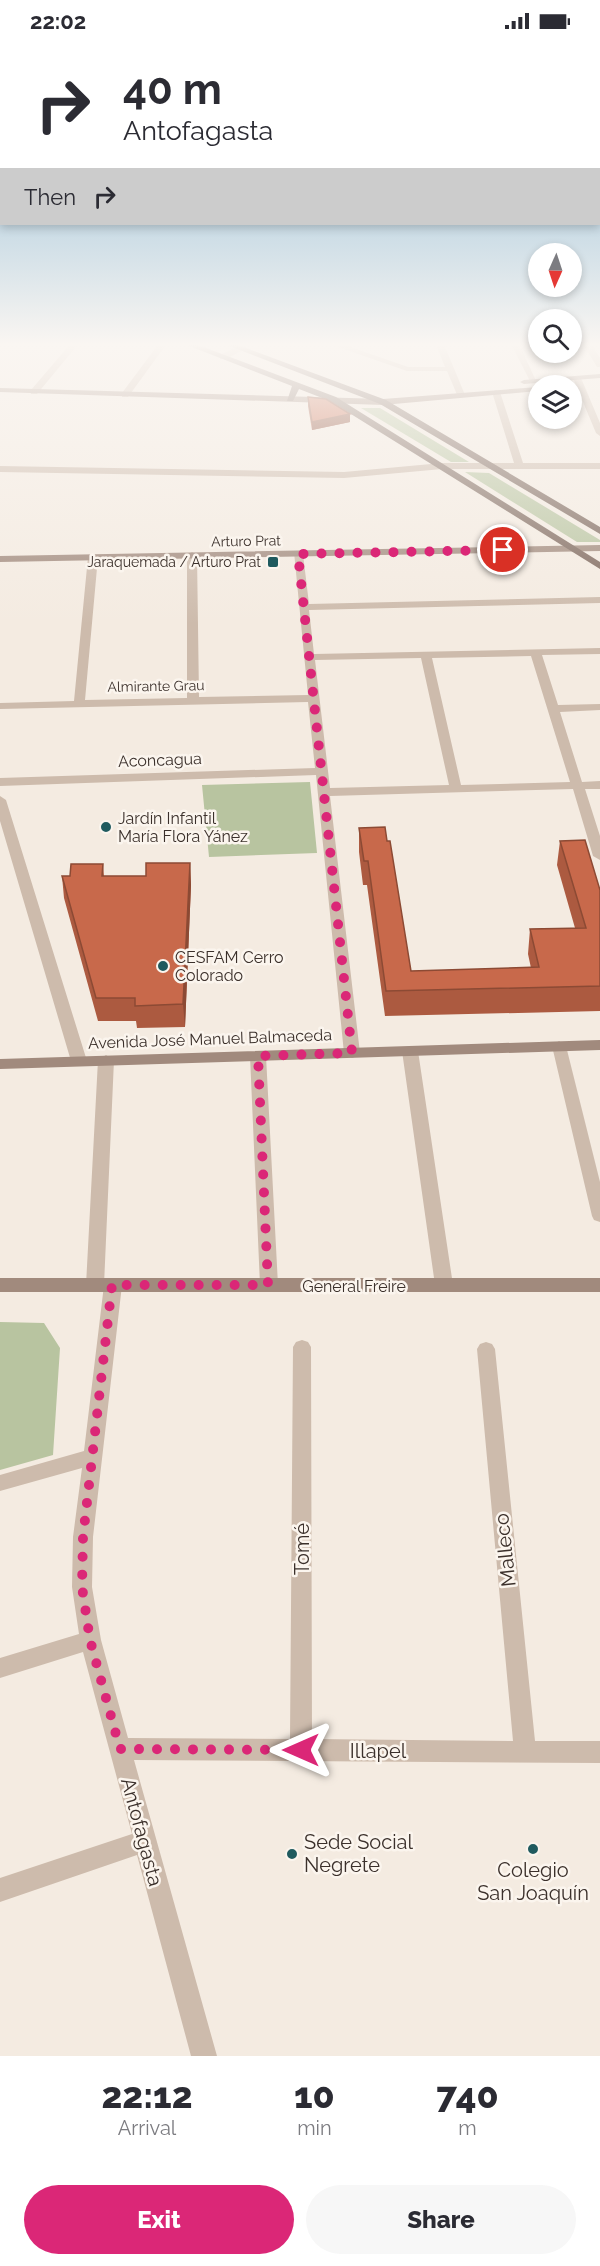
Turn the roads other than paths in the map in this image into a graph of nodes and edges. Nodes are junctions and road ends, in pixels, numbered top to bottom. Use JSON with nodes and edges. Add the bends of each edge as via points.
{"nodes":[{"id":1,"x":393,"y":436,"type":"edge"},
{"id":2,"x":441,"y":436,"type":"edge"},
{"id":3,"x":510,"y":436,"type":"edge"},
{"id":4,"x":442,"y":466,"type":"junction"},
{"id":5,"x":600,"y":466,"type":"edge"},
{"id":6,"x":494,"y":467,"type":"junction"},
{"id":7,"x":520,"y":467,"type":"junction"},
{"id":8,"x":0,"y":468,"type":"edge"},
{"id":9,"x":600,"y":531,"type":"edge"},
{"id":10,"x":572,"y":548,"type":"junction"},
{"id":11,"x":600,"y":548,"type":"edge"},
{"id":12,"x":298,"y":554,"type":"junction"},
{"id":13,"x":192,"y":555,"type":"junction"},
{"id":14,"x":93,"y":558,"type":"junction"},
{"id":15,"x":0,"y":559,"type":"edge"},
{"id":16,"x":600,"y":566,"type":"edge"},
{"id":17,"x":600,"y":600,"type":"edge"},
{"id":18,"x":304,"y":607,"type":"junction"},
{"id":19,"x":600,"y":651,"type":"edge"},
{"id":20,"x":536,"y":652,"type":"junction"},
{"id":21,"x":426,"y":654,"type":"junction"},
{"id":22,"x":309,"y":657,"type":"junction"},
{"id":23,"x":313,"y":698,"type":"junction"},
{"id":24,"x":193,"y":701,"type":"junction"},
{"id":25,"x":79,"y":703,"type":"junction"},
{"id":26,"x":0,"y":706,"type":"edge"},
{"id":27,"x":600,"y":707,"type":"edge"},
{"id":28,"x":553,"y":709,"type":"junction"},
{"id":29,"x":321,"y":771,"type":"junction"},
{"id":30,"x":0,"y":782,"type":"edge"},
{"id":31,"x":600,"y":785,"type":"edge"},
{"id":32,"x":578,"y":786,"type":"junction"},
{"id":33,"x":456,"y":789,"type":"junction"},
{"id":34,"x":323,"y":792,"type":"junction"},
{"id":35,"x":0,"y":800,"type":"edge"},
{"id":36,"x":6,"y":838,"type":"edge"},
{"id":37,"x":600,"y":856,"type":"edge"},
{"id":38,"x":600,"y":1045,"type":"edge"},
{"id":39,"x":559,"y":1046,"type":"junction"},
{"id":40,"x":410,"y":1051,"type":"junction"},
{"id":41,"x":352,"y":1053,"type":"junction"},
{"id":42,"x":258,"y":1056,"type":"junction"},
{"id":43,"x":105,"y":1060,"type":"junction"},
{"id":44,"x":79,"y":1061,"type":"junction"},
{"id":45,"x":0,"y":1064,"type":"edge"},
{"id":46,"x":600,"y":1216,"type":"edge"},
{"id":47,"x":0,"y":1285,"type":"edge"},
{"id":48,"x":104,"y":1285,"type":"junction"},
{"id":49,"x":268,"y":1285,"type":"junction"},
{"id":50,"x":444,"y":1285,"type":"junction"},
{"id":51,"x":600,"y":1285,"type":"edge"},
{"id":52,"x":302,"y":1347,"type":"dead end"},
{"id":53,"x":486,"y":1349,"type":"dead end"},
{"id":54,"x":92,"y":1457,"type":"junction"},
{"id":55,"x":0,"y":1483,"type":"edge"},
{"id":56,"x":90,"y":1640,"type":"junction"},
{"id":57,"x":0,"y":1668,"type":"edge"},
{"id":58,"x":120,"y":1749,"type":"junction"},
{"id":59,"x":301,"y":1750,"type":"junction"},
{"id":60,"x":525,"y":1752,"type":"junction"},
{"id":61,"x":600,"y":1752,"type":"edge"},
{"id":62,"x":145,"y":1841,"type":"junction"},
{"id":63,"x":0,"y":1890,"type":"edge"},
{"id":64,"x":204,"y":2056,"type":"edge"}],
"edges":[{"from":1,"to":4,"type":"main road"},
{"from":2,"to":6,"type":"main road"},
{"from":3,"to":7,"type":"street"},
{"from":4,"to":6,"type":"street"},
{"from":4,"to":8,"type":"street","via":[[344,475]]},
{"from":4,"to":10,"type":"main road"},
{"from":5,"to":7,"type":"street"},
{"from":6,"to":7,"type":"street"},
{"from":6,"to":9,"type":"main road"},
{"from":10,"to":11,"type":"street","name":"Arturo Prat"},
{"from":10,"to":12,"type":"street","name":"Arturo Prat"},
{"from":10,"to":16,"type":"main road"},
{"from":12,"to":13,"type":"street","name":"Arturo Prat"},
{"from":12,"to":18,"type":"street"},
{"from":13,"to":14,"type":"street","name":"Arturo Prat"},
{"from":13,"to":24,"type":"street"},
{"from":14,"to":15,"type":"street","name":"Arturo Prat"},
{"from":14,"to":25,"type":"street"},
{"from":17,"to":18,"type":"street"},
{"from":18,"to":22,"type":"street"},
{"from":19,"to":20,"type":"street"},
{"from":20,"to":21,"type":"street"},
{"from":20,"to":28,"type":"street"},
{"from":21,"to":22,"type":"street"},
{"from":21,"to":33,"type":"street"},
{"from":22,"to":23,"type":"street"},
{"from":23,"to":24,"type":"street","name":"Almirante Grau"},
{"from":23,"to":29,"type":"street"},
{"from":24,"to":25,"type":"street","name":"Almirante Grau"},
{"from":25,"to":26,"type":"street","name":"Almirante Grau"},
{"from":27,"to":28,"type":"street"},
{"from":28,"to":32,"type":"street"},
{"from":29,"to":30,"type":"street","name":"Aconcagua"},
{"from":29,"to":34,"type":"street"},
{"from":31,"to":32,"type":"street"},
{"from":32,"to":33,"type":"street"},
{"from":32,"to":37,"type":"street"},
{"from":33,"to":34,"type":"street"},
{"from":34,"to":41,"type":"street"},
{"from":35,"to":36,"type":"street"},
{"from":36,"to":44,"type":"street"},
{"from":38,"to":39,"type":"street","name":"Avenida José Manuel Balmaceda"},
{"from":39,"to":40,"type":"street","name":"Avenida José Manuel Balmaceda"},
{"from":39,"to":46,"type":"street"},
{"from":40,"to":41,"type":"street","name":"Avenida José Manuel Balmaceda"},
{"from":40,"to":50,"type":"street"},
{"from":41,"to":42,"type":"street","name":"Avenida José Manuel Balmaceda"},
{"from":42,"to":43,"type":"street","name":"Avenida José Manuel Balmaceda"},
{"from":42,"to":49,"type":"street"},
{"from":43,"to":44,"type":"street","name":"Avenida José Manuel Balmaceda"},
{"from":43,"to":48,"type":"street","name":"Antofagasta"},
{"from":44,"to":45,"type":"street","name":"Avenida José Manuel Balmaceda"},
{"from":47,"to":48,"type":"street","name":"General Freire"},
{"from":48,"to":49,"type":"street","name":"General Freire"},
{"from":48,"to":54,"type":"street","name":"Antofagasta"},
{"from":49,"to":50,"type":"street","name":"General Freire"},
{"from":50,"to":51,"type":"street","name":"General Freire"},
{"from":52,"to":59,"type":"street","name":"Tomé"},
{"from":53,"to":60,"type":"street","name":"Malleco"},
{"from":54,"to":55,"type":"street"},
{"from":54,"to":56,"type":"street","name":"Antofagasta","via":[[82,1567]]},
{"from":56,"to":57,"type":"street"},
{"from":56,"to":58,"type":"street","name":"Antofagasta"},
{"from":58,"to":59,"type":"street","name":"Illapel"},
{"from":58,"to":62,"type":"street","name":"Antofagasta"},
{"from":59,"to":60,"type":"street","name":"Illapel"},
{"from":60,"to":61,"type":"street","name":"Illapel"},
{"from":62,"to":63,"type":"street"},
{"from":62,"to":64,"type":"street","name":"Antofagasta"}]}
